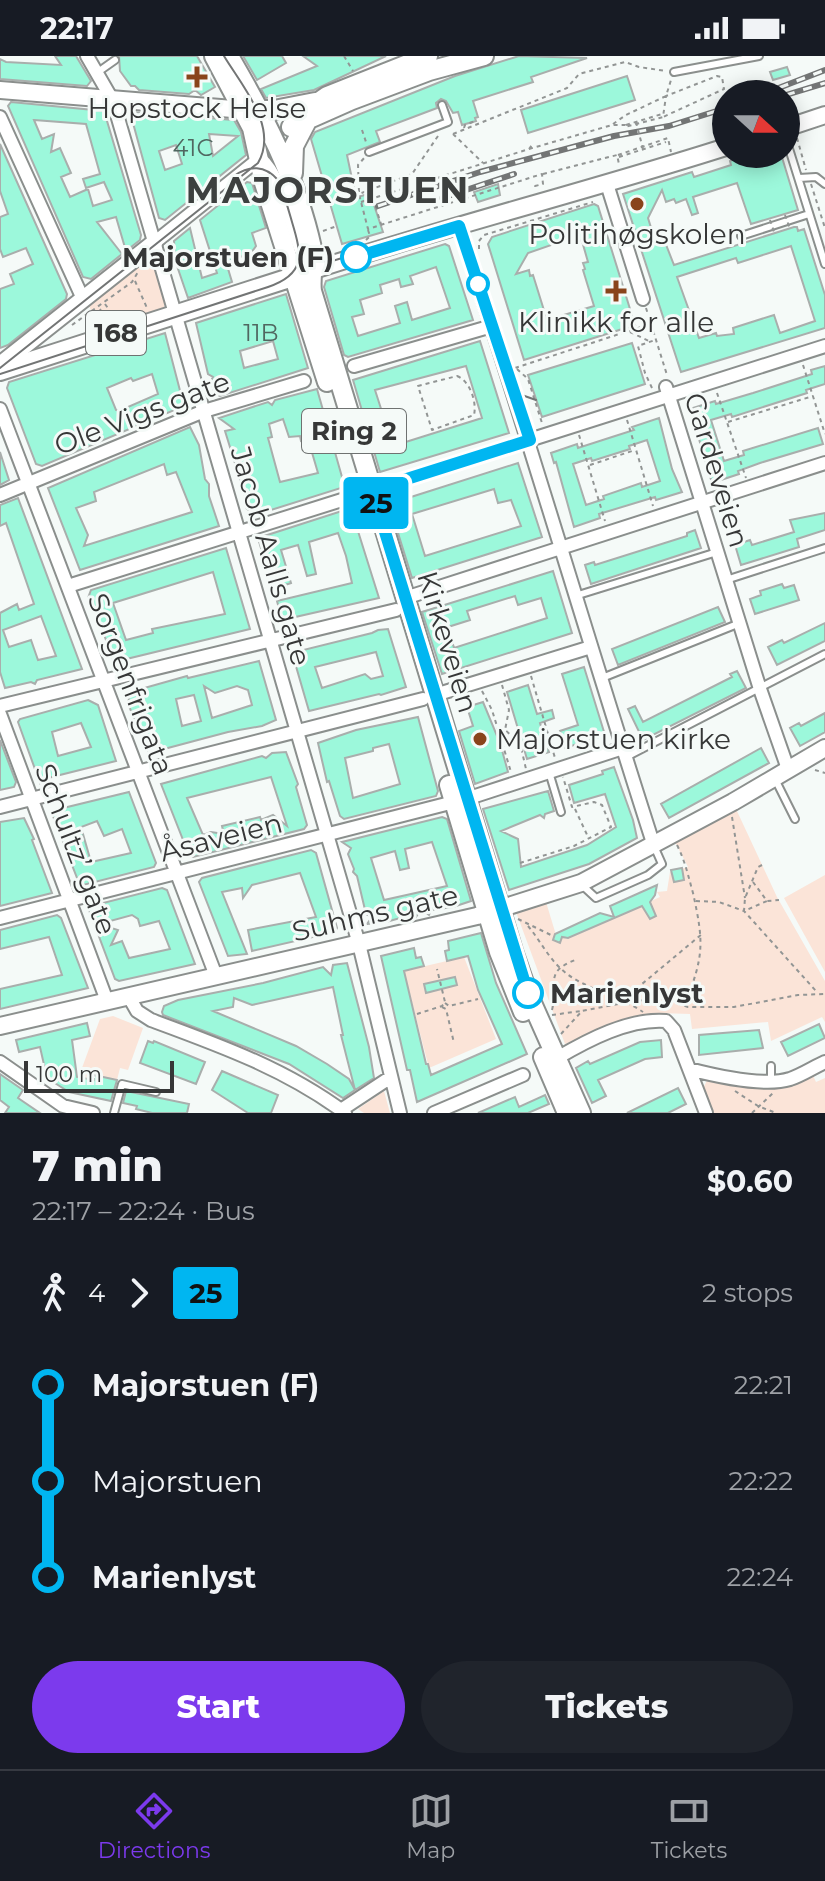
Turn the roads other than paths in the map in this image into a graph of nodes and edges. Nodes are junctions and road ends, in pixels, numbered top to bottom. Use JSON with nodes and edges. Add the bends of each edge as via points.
{"nodes":[{"id":1,"x":87,"y":56,"type":"edge"},
{"id":2,"x":214,"y":56,"type":"edge"},
{"id":3,"x":229,"y":56,"type":"edge"},
{"id":4,"x":484,"y":56,"type":"edge"},
{"id":5,"x":759,"y":56,"type":"edge"},
{"id":6,"x":115,"y":60,"type":"dead end"},
{"id":7,"x":431,"y":69,"type":"edge"},
{"id":8,"x":98,"y":72,"type":"junction"},
{"id":9,"x":674,"y":72,"type":"road end"},
{"id":10,"x":0,"y":90,"type":"edge"},
{"id":11,"x":113,"y":101,"type":"junction"},
{"id":12,"x":318,"y":102,"type":"junction"},
{"id":13,"x":442,"y":105,"type":"dead end"},
{"id":14,"x":252,"y":110,"type":"junction"},
{"id":15,"x":825,"y":115,"type":"edge"},
{"id":16,"x":0,"y":117,"type":"edge"},
{"id":17,"x":800,"y":123,"type":"edge"},
{"id":18,"x":298,"y":125,"type":"junction"},
{"id":19,"x":276,"y":142,"type":"junction"},
{"id":20,"x":369,"y":152,"type":"road end"},
{"id":21,"x":712,"y":152,"type":"edge"},
{"id":22,"x":260,"y":158,"type":"junction"},
{"id":23,"x":796,"y":168,"type":"edge"},
{"id":24,"x":799,"y":178,"type":"junction"},
{"id":25,"x":825,"y":184,"type":"edge"},
{"id":26,"x":293,"y":186,"type":"junction"},
{"id":27,"x":608,"y":190,"type":"junction"},
{"id":28,"x":809,"y":214,"type":"junction"},
{"id":29,"x":459,"y":226,"type":"junction"},
{"id":30,"x":741,"y":236,"type":"dead end"},
{"id":31,"x":154,"y":243,"type":"junction"},
{"id":32,"x":825,"y":264,"type":"edge"},
{"id":33,"x":302,"y":274,"type":"junction"},
{"id":34,"x":643,"y":299,"type":"road end"},
{"id":35,"x":83,"y":306,"type":"junction"},
{"id":36,"x":174,"y":315,"type":"junction"},
{"id":37,"x":492,"y":326,"type":"junction"},
{"id":38,"x":825,"y":346,"type":"edge"},
{"id":39,"x":354,"y":366,"type":"dead end"},
{"id":40,"x":0,"y":368,"type":"edge"},
{"id":41,"x":304,"y":381,"type":"dead end"},
{"id":42,"x":662,"y":392,"type":"junction"},
{"id":43,"x":0,"y":409,"type":"edge"},
{"id":44,"x":204,"y":411,"type":"junction"},
{"id":45,"x":530,"y":440,"type":"junction"},
{"id":46,"x":825,"y":463,"type":"edge"},
{"id":47,"x":28,"y":483,"type":"junction"},
{"id":48,"x":367,"y":492,"type":"junction"},
{"id":49,"x":0,"y":495,"type":"edge"},
{"id":50,"x":702,"y":503,"type":"junction"},
{"id":51,"x":239,"y":531,"type":"junction"},
{"id":52,"x":561,"y":548,"type":"junction"},
{"id":53,"x":825,"y":548,"type":"edge"},
{"id":54,"x":717,"y":552,"type":"junction"},
{"id":55,"x":726,"y":580,"type":"junction"},
{"id":56,"x":68,"y":586,"type":"junction"},
{"id":57,"x":575,"y":596,"type":"junction"},
{"id":58,"x":401,"y":604,"type":"junction"},
{"id":59,"x":740,"y":623,"type":"junction"},
{"id":60,"x":270,"y":640,"type":"junction"},
{"id":61,"x":591,"y":647,"type":"junction"},
{"id":62,"x":825,"y":654,"type":"edge"},
{"id":63,"x":601,"y":678,"type":"junction"},
{"id":64,"x":104,"y":681,"type":"junction"},
{"id":65,"x":760,"y":689,"type":"junction"},
{"id":66,"x":429,"y":697,"type":"junction"},
{"id":67,"x":0,"y":706,"type":"edge"},
{"id":68,"x":0,"y":714,"type":"edge"},
{"id":69,"x":298,"y":731,"type":"junction"},
{"id":70,"x":825,"y":748,"type":"edge"},
{"id":71,"x":625,"y":752,"type":"junction"},
{"id":72,"x":552,"y":766,"type":"junction"},
{"id":73,"x":138,"y":772,"type":"junction"},
{"id":74,"x":781,"y":773,"type":"junction"},
{"id":75,"x":31,"y":799,"type":"junction"},
{"id":76,"x":460,"y":800,"type":"junction"},
{"id":77,"x":0,"y":807,"type":"edge"},
{"id":78,"x":561,"y":812,"type":"dead end"},
{"id":79,"x":795,"y":819,"type":"dead end"},
{"id":80,"x":327,"y":835,"type":"junction"},
{"id":81,"x":653,"y":843,"type":"junction"},
{"id":82,"x":177,"y":873,"type":"junction"},
{"id":83,"x":581,"y":883,"type":"junction"},
{"id":84,"x":70,"y":899,"type":"junction"},
{"id":85,"x":501,"y":912,"type":"junction"},
{"id":86,"x":0,"y":918,"type":"edge"},
{"id":87,"x":359,"y":944,"type":"junction"},
{"id":88,"x":216,"y":976,"type":"junction"},
{"id":89,"x":129,"y":997,"type":"junction"},
{"id":90,"x":107,"y":1001,"type":"junction"},
{"id":91,"x":0,"y":1026,"type":"edge"},
{"id":92,"x":557,"y":1058,"type":"junction"},
{"id":93,"x":0,"y":1062,"type":"edge"},
{"id":94,"x":825,"y":1062,"type":"edge"},
{"id":95,"x":771,"y":1066,"type":"dead end"},
{"id":96,"x":689,"y":1069,"type":"junction"},
{"id":97,"x":523,"y":1075,"type":"dead end"},
{"id":98,"x":391,"y":1077,"type":"junction"},
{"id":99,"x":771,"y":1082,"type":"junction"},
{"id":100,"x":156,"y":1092,"type":"dead end"},
{"id":101,"x":70,"y":1111,"type":"edge"},
{"id":102,"x":343,"y":1112,"type":"edge"},
{"id":103,"x":93,"y":1113,"type":"edge"},
{"id":104,"x":114,"y":1113,"type":"edge"},
{"id":105,"x":400,"y":1113,"type":"edge"},
{"id":106,"x":434,"y":1113,"type":"edge"},
{"id":107,"x":567,"y":1113,"type":"edge"},
{"id":108,"x":581,"y":1113,"type":"edge"},
{"id":109,"x":706,"y":1113,"type":"edge"}],
"edges":[{"from":1,"to":8,"type":"street","name":"Jacob Aalls gate"},
{"from":2,"to":14,"type":"main road","name":"Kirkeveien","number":"Ring 2"},
{"from":3,"to":14,"type":"main road","name":"Kirkeveien","number":"Ring 2"},
{"from":4,"to":7,"type":"main road"},
{"from":5,"to":9,"type":"lane"},
{"from":6,"to":8,"type":"lane"},
{"from":7,"to":12,"type":"main road","via":[[353,85]]},
{"from":7,"to":18,"type":"main road"},
{"from":8,"to":11,"type":"street","name":"Jacob Aalls gate"},
{"from":10,"to":11,"type":"street"},
{"from":11,"to":14,"type":"street"},
{"from":11,"to":31,"type":"street","name":"Jacob Aalls gate"},
{"from":12,"to":14,"type":"main road"},
{"from":12,"to":18,"type":"main road"},
{"from":13,"to":20,"type":"lane","via":[[448,122]]},
{"from":14,"to":19,"type":"main road","name":"Kirkeveien","number":"Ring 2"},
{"from":14,"to":22,"type":"main road","name":"Kirkeveien","number":"Ring 2"},
{"from":15,"to":17,"type":"street"},
{"from":16,"to":35,"type":"street"},
{"from":18,"to":19,"type":"main road"},
{"from":18,"to":26,"type":"main road"},
{"from":19,"to":22,"type":"main road"},
{"from":19,"to":26,"type":"main road","number":"Ring 2"},
{"from":21,"to":27,"type":"street"},
{"from":22,"to":31,"type":"street"},
{"from":22,"to":33,"type":"main road","name":"Kirkeveien","number":"Ring 2","via":[[264,183]]},
{"from":23,"to":24,"type":"lane"},
{"from":24,"to":25,"type":"lane","via":[[816,177]]},
{"from":24,"to":28,"type":"lane"},
{"from":26,"to":33,"type":"main road","name":"Kirkeveien","number":"Ring 2","via":[[312,250]]},
{"from":27,"to":29,"type":"street"},
{"from":27,"to":34,"type":"street"},
{"from":28,"to":30,"type":"lane"},
{"from":28,"to":32,"type":"lane"},
{"from":29,"to":33,"type":"street"},
{"from":29,"to":37,"type":"street"},
{"from":31,"to":35,"type":"street"},
{"from":31,"to":36,"type":"street","name":"Jacob Aalls gate"},
{"from":33,"to":36,"type":"main road","number":"168"},
{"from":33,"to":48,"type":"main road","name":"Kirkeveien","number":"Ring 2"},
{"from":35,"to":40,"type":"street"},
{"from":36,"to":40,"type":"main road","number":"168"},
{"from":36,"to":44,"type":"street","name":"Jacob Aalls gate"},
{"from":37,"to":39,"type":"street"},
{"from":37,"to":45,"type":"street","via":[[512,369]]},
{"from":38,"to":42,"type":"street"},
{"from":41,"to":44,"type":"street","name":"Ole Vigs gate"},
{"from":42,"to":45,"type":"street"},
{"from":42,"to":50,"type":"street","name":"Gardeveien"},
{"from":43,"to":47,"type":"street","name":"Sorgenfrigata"},
{"from":44,"to":47,"type":"street","name":"Ole Vigs gate"},
{"from":44,"to":51,"type":"street","name":"Jacob Aalls gate"},
{"from":45,"to":48,"type":"street"},
{"from":45,"to":52,"type":"street"},
{"from":46,"to":50,"type":"street"},
{"from":47,"to":49,"type":"street","name":"Ole Vigs gate"},
{"from":47,"to":56,"type":"street","name":"Sorgenfrigata"},
{"from":48,"to":51,"type":"street"},
{"from":48,"to":58,"type":"main road","name":"Kirkeveien","number":"Ring 2"},
{"from":50,"to":52,"type":"street"},
{"from":50,"to":54,"type":"street","name":"Gardeveien"},
{"from":51,"to":56,"type":"street"},
{"from":51,"to":60,"type":"street","name":"Jacob Aalls gate"},
{"from":52,"to":57,"type":"street"},
{"from":52,"to":58,"type":"street"},
{"from":53,"to":55,"type":"lane"},
{"from":54,"to":55,"type":"street","name":"Gardeveien"},
{"from":54,"to":57,"type":"lane"},
{"from":55,"to":59,"type":"street","name":"Gardeveien"},
{"from":56,"to":64,"type":"street","name":"Sorgenfrigata"},
{"from":57,"to":61,"type":"street"},
{"from":58,"to":60,"type":"street"},
{"from":58,"to":66,"type":"main road","name":"Kirkeveien","number":"Ring 2"},
{"from":59,"to":63,"type":"lane"},
{"from":59,"to":65,"type":"street","name":"Gardeveien"},
{"from":60,"to":64,"type":"street"},
{"from":60,"to":69,"type":"street","name":"Jacob Aalls gate"},
{"from":61,"to":63,"type":"street"},
{"from":61,"to":66,"type":"street"},
{"from":62,"to":65,"type":"lane"},
{"from":63,"to":71,"type":"street"},
{"from":64,"to":67,"type":"street"},
{"from":64,"to":73,"type":"street","name":"Sorgenfrigata"},
{"from":65,"to":71,"type":"lane"},
{"from":65,"to":74,"type":"street","name":"Gardeveien"},
{"from":66,"to":69,"type":"street"},
{"from":66,"to":76,"type":"main road","name":"Kirkeveien","number":"Ring 2"},
{"from":68,"to":75,"type":"street","name":"Schultz’ gate"},
{"from":69,"to":73,"type":"street"},
{"from":69,"to":80,"type":"street","name":"Jacob Aalls gate"},
{"from":70,"to":74,"type":"street","name":"Suhms gate"},
{"from":71,"to":72,"type":"street","name":"Åsaveien"},
{"from":71,"to":81,"type":"street"},
{"from":72,"to":76,"type":"street","name":"Åsaveien"},
{"from":72,"to":78,"type":"lane"},
{"from":73,"to":75,"type":"street"},
{"from":73,"to":82,"type":"street","name":"Sorgenfrigata"},
{"from":74,"to":79,"type":"lane"},
{"from":74,"to":81,"type":"street","name":"Suhms gate"},
{"from":75,"to":77,"type":"street"},
{"from":75,"to":84,"type":"street","name":"Schultz’ gate"},
{"from":76,"to":80,"type":"street","name":"Åsaveien"},
{"from":76,"to":85,"type":"main road","name":"Kirkeveien","number":"Ring 2"},
{"from":80,"to":82,"type":"street","name":"Åsaveien"},
{"from":80,"to":87,"type":"street","name":"Jacob Aalls gate"},
{"from":81,"to":83,"type":"street","name":"Suhms gate"},
{"from":81,"to":83,"type":"lane","via":[[662,864],[648,875],[596,898]]},
{"from":82,"to":84,"type":"street","name":"Åsaveien"},
{"from":82,"to":88,"type":"street","name":"Sorgenfrigata"},
{"from":83,"to":85,"type":"street","name":"Suhms gate"},
{"from":84,"to":86,"type":"street","name":"Åsaveien"},
{"from":84,"to":90,"type":"street","name":"Schultz’ gate"},
{"from":85,"to":87,"type":"street","name":"Suhms gate"},
{"from":85,"to":92,"type":"main road","name":"Kirkeveien","number":"Ring 2","via":[[528,994]]},
{"from":85,"to":107,"type":"main road","name":"Kirkeveien","number":"Ring 2","via":[[507,974]]},
{"from":87,"to":88,"type":"street","name":"Suhms gate"},
{"from":87,"to":98,"type":"street","name":"Jacob Aalls gate"},
{"from":88,"to":89,"type":"street","name":"Suhms gate"},
{"from":89,"to":90,"type":"street","name":"Suhms gate"},
{"from":89,"to":102,"type":"street","via":[[151,1020],[256,1060]]},
{"from":90,"to":91,"type":"street","name":"Suhms gate"},
{"from":92,"to":96,"type":"street","via":[[628,1025],[655,1020],[671,1026]]},
{"from":92,"to":108,"type":"main road","name":"Kirkeveien","number":"Ring 2"},
{"from":93,"to":101,"type":"street"},
{"from":94,"to":99,"type":"street"},
{"from":95,"to":99,"type":"lane"},
{"from":96,"to":99,"type":"street"},
{"from":96,"to":109,"type":"street"},
{"from":97,"to":106,"type":"street"},
{"from":98,"to":102,"type":"street"},
{"from":98,"to":105,"type":"street","name":"Jacob Aalls gate"},
{"from":100,"to":104,"type":"lane","via":[[122,1084]]},
{"from":101,"to":103,"type":"street"}]}
